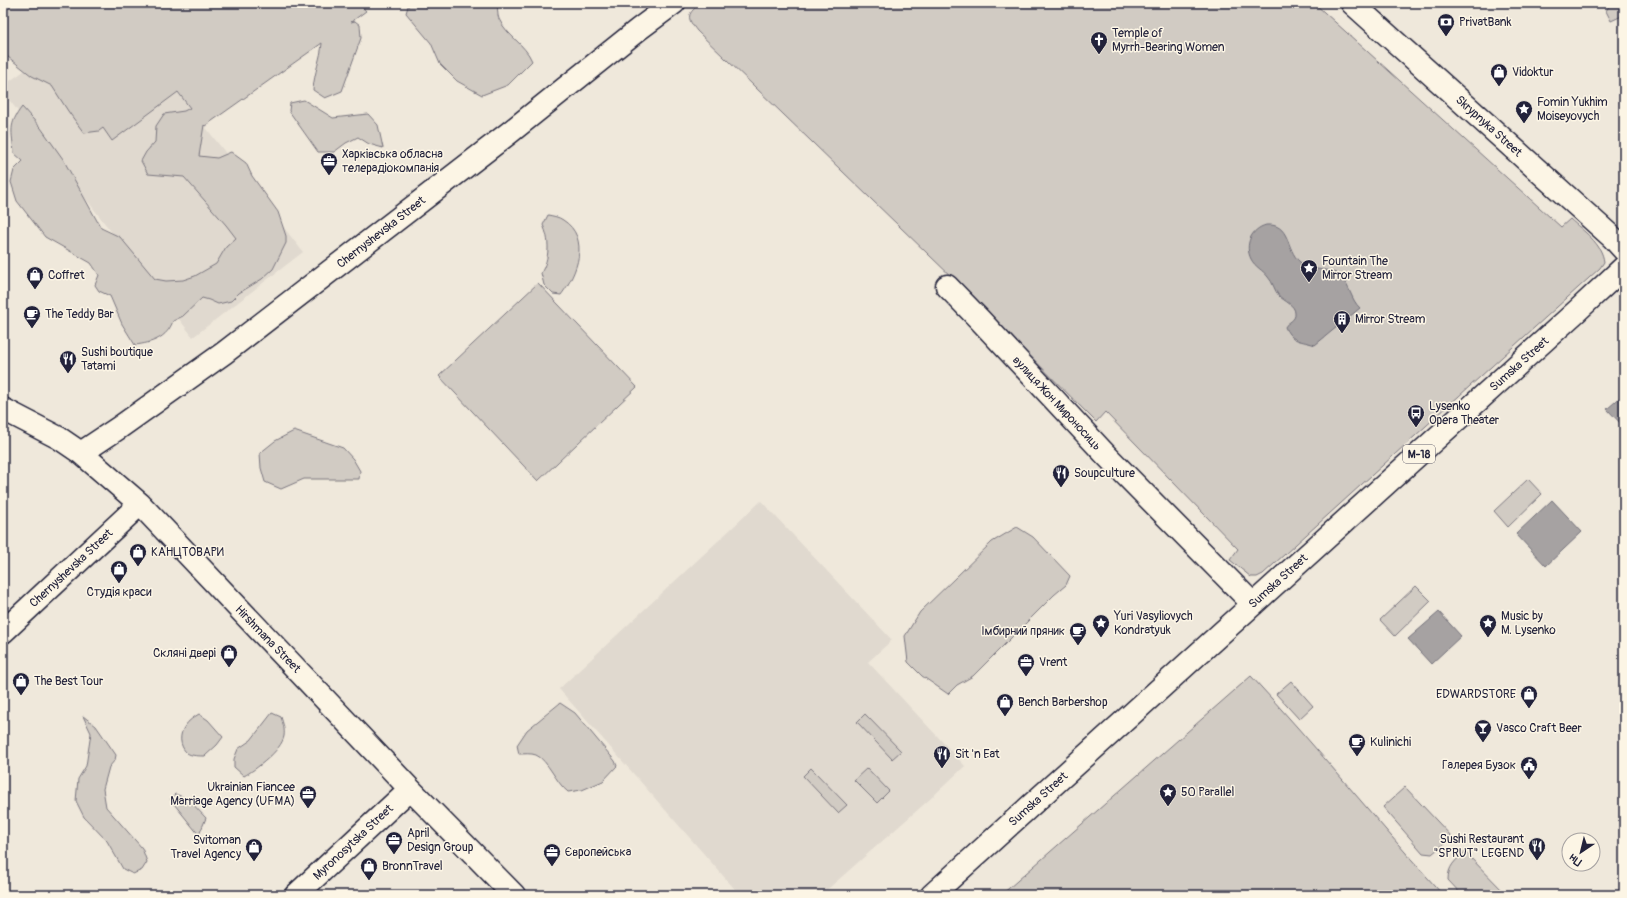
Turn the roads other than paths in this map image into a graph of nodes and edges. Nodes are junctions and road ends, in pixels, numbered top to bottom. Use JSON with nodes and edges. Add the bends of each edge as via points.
{"nodes":[{"id":1,"x":1352,"y":3,"type":"edge"},
{"id":2,"x":660,"y":7,"type":"edge"},
{"id":3,"x":1624,"y":250,"type":"edge"},
{"id":4,"x":1624,"y":267,"type":"edge"},
{"id":5,"x":947,"y":286,"type":"dead end"},
{"id":6,"x":3,"y":409,"type":"edge"},
{"id":7,"x":80,"y":452,"type":"junction"},
{"id":8,"x":140,"y":504,"type":"junction"},
{"id":9,"x":1253,"y":604,"type":"junction"},
{"id":10,"x":3,"y":632,"type":"edge"},
{"id":11,"x":410,"y":789,"type":"junction"},
{"id":12,"x":296,"y":895,"type":"edge"},
{"id":13,"x":514,"y":895,"type":"edge"},
{"id":14,"x":932,"y":895,"type":"edge"}],
"edges":[{"from":1,"to":3,"type":"street","name":"Skrypnyka Street"},
{"from":2,"to":7,"type":"street","name":"Chernyshevska Street","via":[[503,138],[224,353],[120,427]]},
{"from":4,"to":9,"type":"street","name":"Sumska Street","number":"М-18"},
{"from":5,"to":9,"type":"street","name":"вулиця Жон Мироносиць","via":[[1106,455]]},
{"from":6,"to":7,"type":"street","name":"Hirshmana Street"},
{"from":7,"to":8,"type":"street","name":"Hirshmana Street"},
{"from":8,"to":10,"type":"street","name":"Chernyshevska Street"},
{"from":8,"to":11,"type":"street","name":"Hirshmana Street"},
{"from":9,"to":14,"type":"street","name":"Sumska Street"},
{"from":11,"to":12,"type":"street","name":"Myronosytska Street"},
{"from":11,"to":13,"type":"street","name":"Hirshmana Street"}]}
